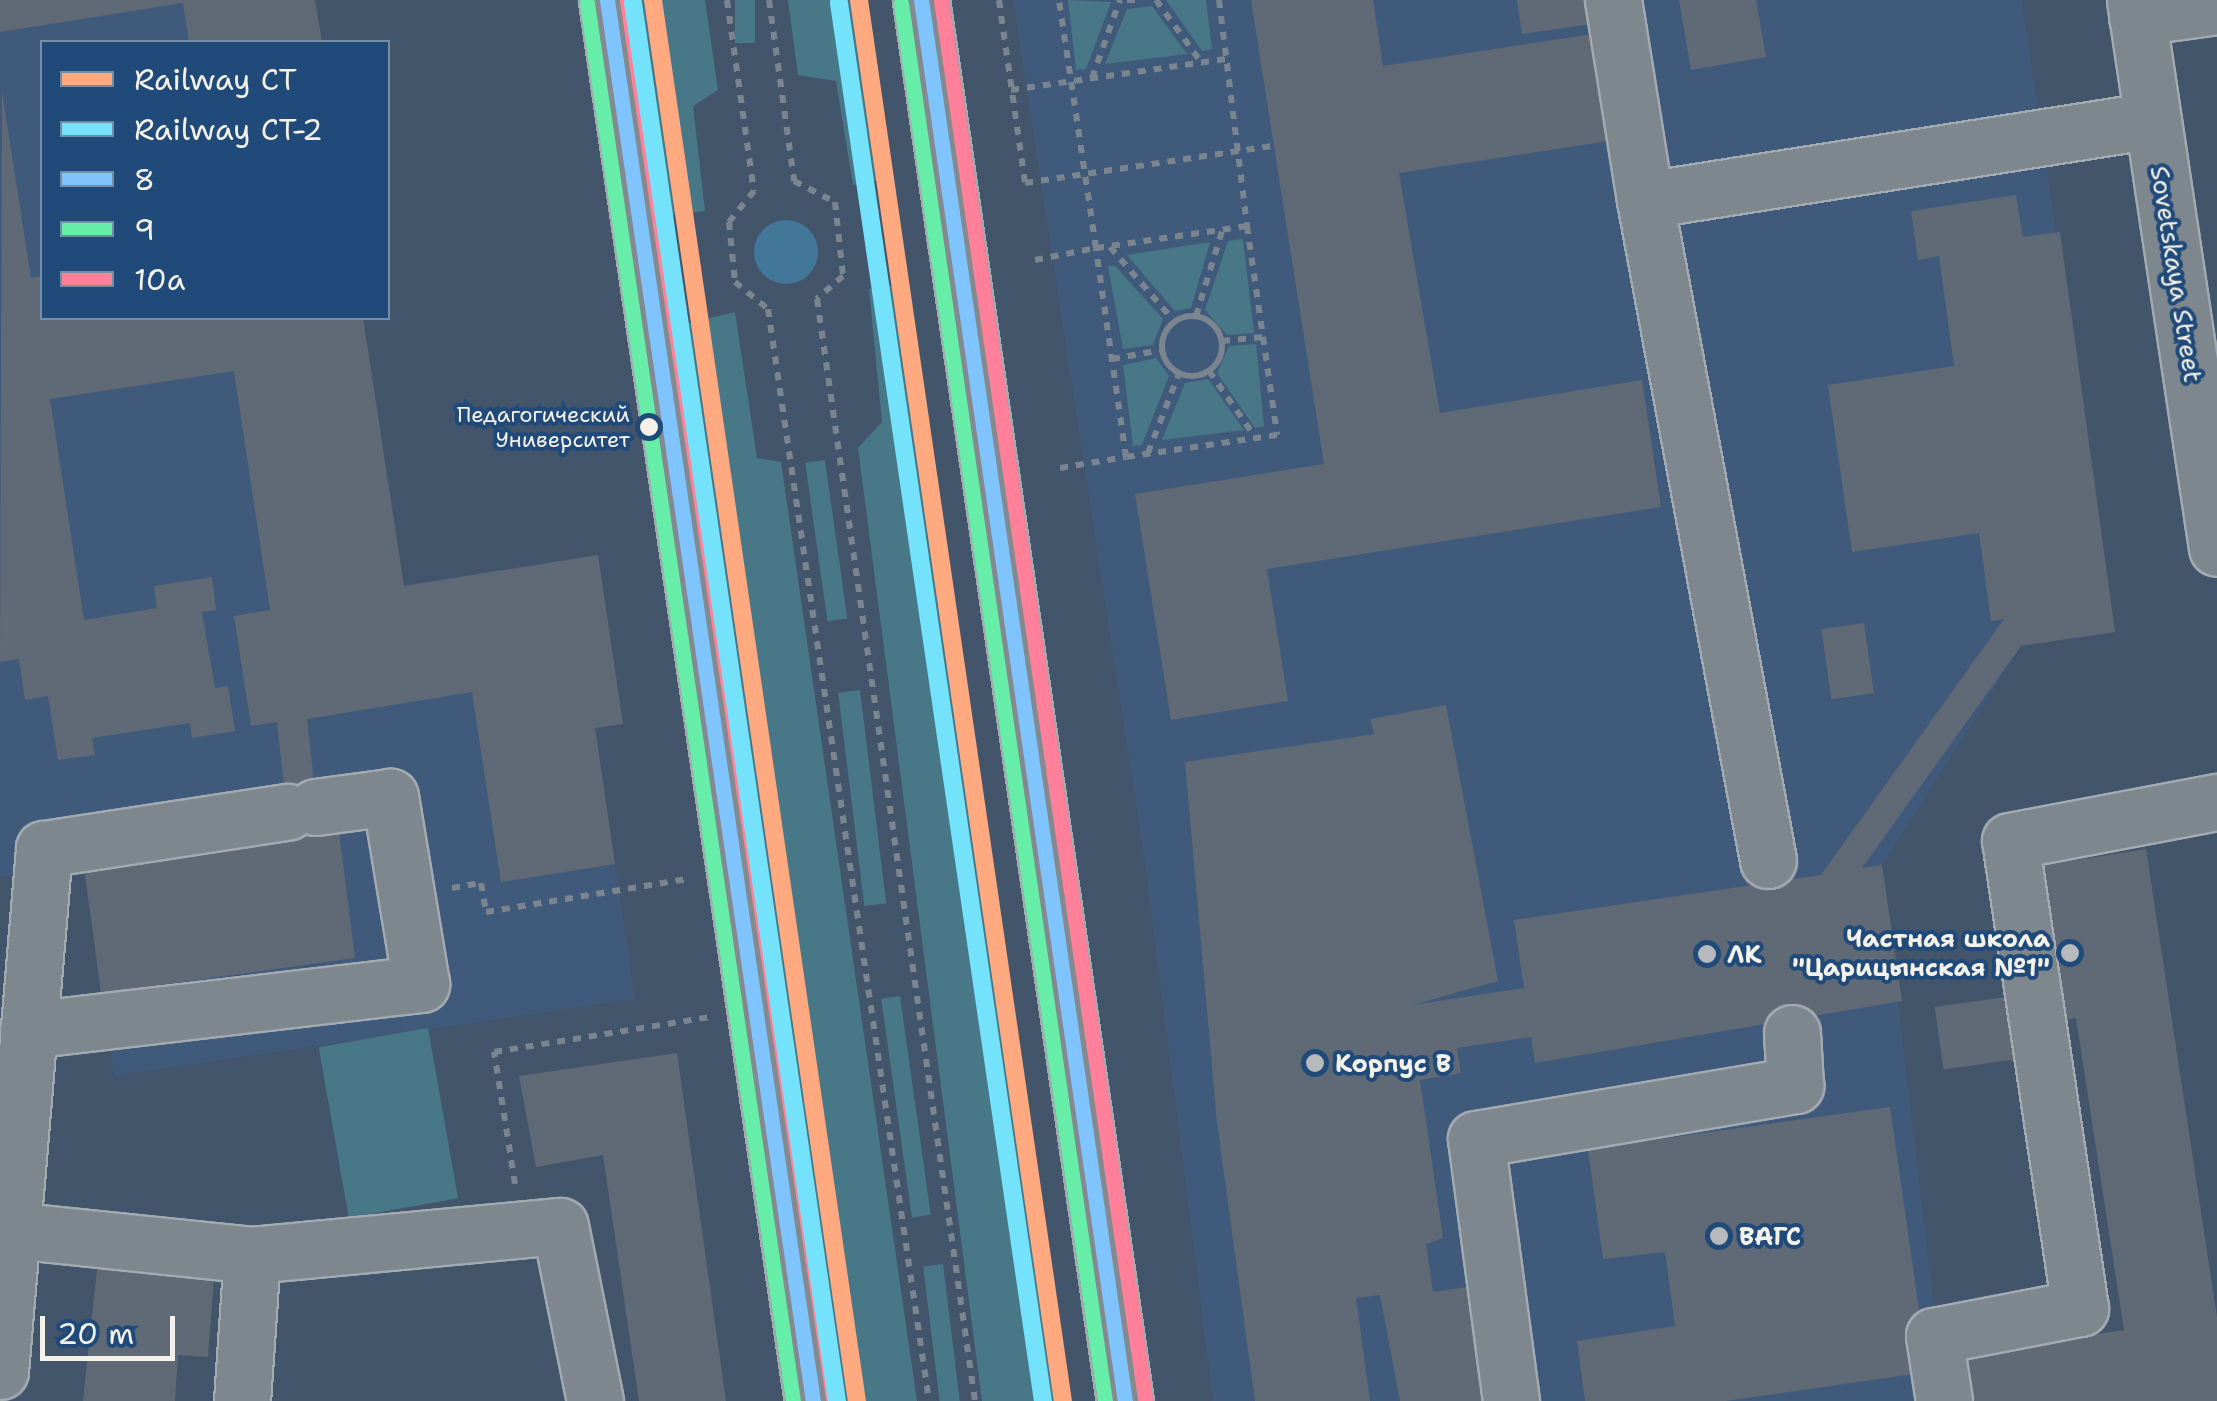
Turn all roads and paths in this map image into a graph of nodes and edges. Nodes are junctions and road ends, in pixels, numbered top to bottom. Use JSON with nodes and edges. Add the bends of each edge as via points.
{"nodes":[{"id":1,"x":607,"y":0,"type":"edge"},
{"id":2,"x":726,"y":0,"type":"edge"},
{"id":3,"x":768,"y":0,"type":"edge"},
{"id":4,"x":921,"y":0,"type":"edge"},
{"id":5,"x":998,"y":0,"type":"edge"},
{"id":6,"x":1059,"y":0,"type":"edge"},
{"id":7,"x":1123,"y":0,"type":"edge"},
{"id":8,"x":1142,"y":0,"type":"edge"},
{"id":9,"x":1156,"y":0,"type":"edge"},
{"id":10,"x":1219,"y":0,"type":"edge"},
{"id":11,"x":1613,"y":0,"type":"edge"},
{"id":12,"x":2217,"y":6,"type":"edge"},
{"id":13,"x":2136,"y":8,"type":"edge"},
{"id":14,"x":1226,"y":59,"type":"junction"},
{"id":15,"x":1201,"y":62,"type":"junction"},
{"id":16,"x":1092,"y":78,"type":"junction"},
{"id":17,"x":1072,"y":81,"type":"junction"},
{"id":18,"x":1012,"y":90,"type":"junction"},
{"id":19,"x":2152,"y":120,"type":"junction"},
{"id":20,"x":1274,"y":146,"type":"dead end"},
{"id":21,"x":1236,"y":152,"type":"junction"},
{"id":22,"x":1086,"y":174,"type":"junction"},
{"id":23,"x":1645,"y":200,"type":"junction"},
{"id":24,"x":1247,"y":226,"type":"junction"},
{"id":25,"x":1222,"y":230,"type":"junction"},
{"id":26,"x":1110,"y":246,"type":"junction"},
{"id":27,"x":1096,"y":248,"type":"junction"},
{"id":28,"x":1035,"y":260,"type":"dead end"},
{"id":29,"x":1196,"y":316,"type":"junction"},
{"id":30,"x":1174,"y":321,"type":"junction"},
{"id":31,"x":1263,"y":337,"type":"junction"},
{"id":32,"x":1222,"y":341,"type":"junction"},
{"id":33,"x":1162,"y":350,"type":"junction"},
{"id":34,"x":1112,"y":359,"type":"junction"},
{"id":35,"x":1209,"y":370,"type":"junction"},
{"id":36,"x":1179,"y":373,"type":"junction"},
{"id":37,"x":1256,"y":438,"type":"junction"},
{"id":38,"x":1148,"y":454,"type":"junction"},
{"id":39,"x":1126,"y":457,"type":"junction"},
{"id":40,"x":1060,"y":468,"type":"dead end"},
{"id":41,"x":2217,"y":548,"type":"edge"},
{"id":42,"x":2217,"y":802,"type":"edge"},
{"id":43,"x":1768,"y":860,"type":"dead end"},
{"id":44,"x":689,"y":879,"type":"dead end"},
{"id":45,"x":406,"y":895,"type":"junction"},
{"id":46,"x":710,"y":1017,"type":"dead end"},
{"id":47,"x":28,"y":1030,"type":"junction"},
{"id":48,"x":1792,"y":1033,"type":"dead end"},
{"id":49,"x":12,"y":1230,"type":"junction"},
{"id":50,"x":522,"y":1230,"type":"junction"},
{"id":51,"x":252,"y":1256,"type":"junction"},
{"id":52,"x":0,"y":1371,"type":"edge"},
{"id":53,"x":242,"y":1401,"type":"edge"},
{"id":54,"x":595,"y":1401,"type":"edge"},
{"id":55,"x":812,"y":1401,"type":"edge"},
{"id":56,"x":930,"y":1401,"type":"edge"},
{"id":57,"x":976,"y":1401,"type":"edge"},
{"id":58,"x":1125,"y":1401,"type":"edge"},
{"id":59,"x":1511,"y":1401,"type":"edge"},
{"id":60,"x":1944,"y":1401,"type":"edge"}],
"edges":[{"from":1,"to":55,"type":"main road"},
{"from":2,"to":56,"type":"path","via":[[754,191],[728,222],[735,282],[768,309]]},
{"from":3,"to":57,"type":"path","via":[[794,181],[835,202],[843,276],[817,299]]},
{"from":4,"to":58,"type":"main road"},
{"from":5,"to":18,"type":"path"},
{"from":6,"to":17,"type":"path"},
{"from":7,"to":8,"type":"path"},
{"from":7,"to":16,"type":"path"},
{"from":9,"to":15,"type":"path"},
{"from":10,"to":14,"type":"path"},
{"from":11,"to":23,"type":"street"},
{"from":12,"to":13,"type":"street"},
{"from":13,"to":19,"type":"street","name":"Sovetskaya Street"},
{"from":14,"to":15,"type":"path"},
{"from":14,"to":21,"type":"path"},
{"from":15,"to":16,"type":"path"},
{"from":16,"to":17,"type":"path"},
{"from":17,"to":18,"type":"path"},
{"from":17,"to":22,"type":"path"},
{"from":18,"to":22,"type":"path","via":[[1025,183]]},
{"from":19,"to":23,"type":"street"},
{"from":19,"to":41,"type":"street","name":"Sovetskaya Street"},
{"from":20,"to":21,"type":"path"},
{"from":21,"to":22,"type":"path"},
{"from":21,"to":24,"type":"path"},
{"from":22,"to":27,"type":"path"},
{"from":23,"to":43,"type":"street"},
{"from":24,"to":25,"type":"path"},
{"from":24,"to":31,"type":"path"},
{"from":25,"to":26,"type":"path"},
{"from":25,"to":29,"type":"path"},
{"from":26,"to":27,"type":"path"},
{"from":26,"to":30,"type":"path"},
{"from":27,"to":28,"type":"path"},
{"from":27,"to":34,"type":"path"},
{"from":29,"to":30,"type":"path"},
{"from":29,"to":32,"type":"path","via":[[1210,321]]},
{"from":30,"to":33,"type":"path"},
{"from":31,"to":32,"type":"path"},
{"from":31,"to":37,"type":"path","via":[[1278,435]]},
{"from":32,"to":35,"type":"path"},
{"from":33,"to":34,"type":"path"},
{"from":33,"to":36,"type":"path"},
{"from":34,"to":39,"type":"path"},
{"from":35,"to":36,"type":"path"},
{"from":35,"to":37,"type":"path"},
{"from":36,"to":38,"type":"path"},
{"from":37,"to":38,"type":"path"},
{"from":38,"to":39,"type":"path"},
{"from":39,"to":40,"type":"path"},
{"from":42,"to":60,"type":"street","via":[[2010,841],[2080,1308],[1934,1336]]},
{"from":44,"to":45,"type":"path","via":[[486,912],[482,883]]},
{"from":45,"to":47,"type":"street","via":[[421,984]]},
{"from":45,"to":47,"type":"street","via":[[390,797],[44,848]]},
{"from":46,"to":50,"type":"path","via":[[494,1052]]},
{"from":47,"to":49,"type":"street"},
{"from":48,"to":59,"type":"street","via":[[1795,1085],[1476,1139]]},
{"from":49,"to":51,"type":"street"},
{"from":49,"to":52,"type":"street"},
{"from":50,"to":51,"type":"street"},
{"from":50,"to":54,"type":"street","via":[[560,1226]]},
{"from":51,"to":53,"type":"street"}]}
